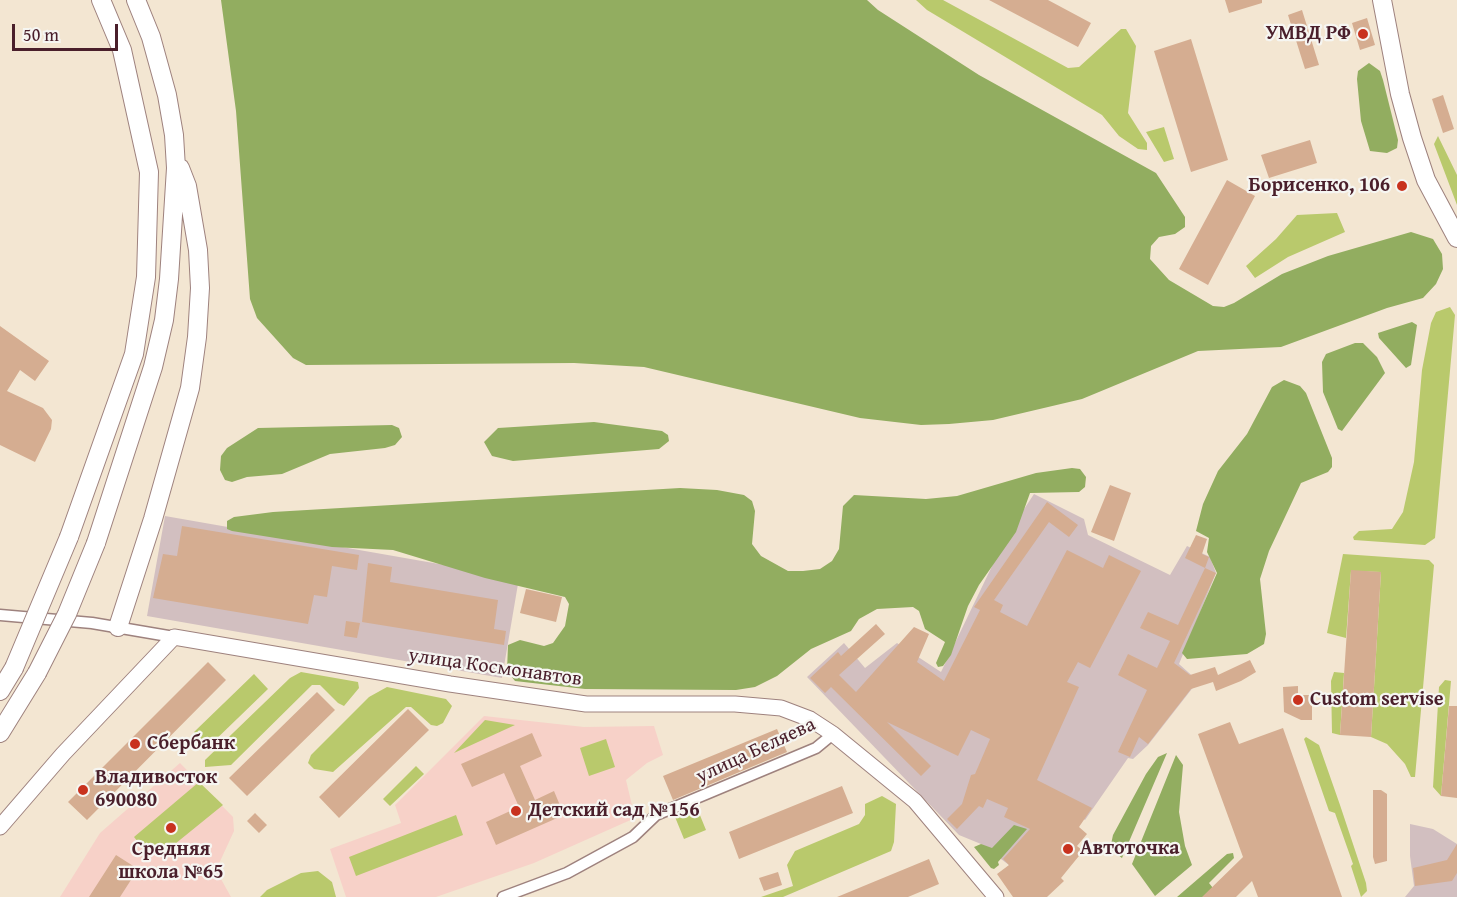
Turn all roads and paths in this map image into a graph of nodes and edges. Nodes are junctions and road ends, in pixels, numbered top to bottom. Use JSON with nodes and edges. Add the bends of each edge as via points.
{"nodes":[{"id":1,"x":101,"y":0,"type":"edge"},
{"id":2,"x":136,"y":0,"type":"edge"},
{"id":3,"x":1382,"y":0,"type":"edge"},
{"id":4,"x":175,"y":155,"type":"junction"},
{"id":5,"x":1457,"y":238,"type":"edge"},
{"id":6,"x":0,"y":615,"type":"edge"},
{"id":7,"x":118,"y":627,"type":"junction"},
{"id":8,"x":174,"y":638,"type":"junction"},
{"id":9,"x":0,"y":691,"type":"edge"},
{"id":10,"x":0,"y":733,"type":"edge"},
{"id":11,"x":833,"y":734,"type":"junction"},
{"id":12,"x":0,"y":827,"type":"edge"},
{"id":13,"x":503,"y":897,"type":"edge"},
{"id":14,"x":996,"y":897,"type":"edge"}],
"edges":[{"from":1,"to":9,"type":"main road","bridge":true,"via":[[122,50],[149,172],[146,277],[134,354],[69,537],[14,668]]},
{"from":2,"to":4,"type":"main road","via":[[167,95]]},
{"from":3,"to":5,"type":"main road","via":[[1412,138],[1426,180]]},
{"from":4,"to":7,"type":"main road","via":[[187,186],[198,250],[197,337],[190,388]]},
{"from":4,"to":10,"type":"main road","bridge":true,"via":[[164,320],[153,367],[96,543],[67,614]]},
{"from":6,"to":7,"type":"street"},
{"from":7,"to":8,"type":"street"},
{"from":8,"to":11,"type":"main road","name":"улица Космонавтов","via":[[586,704],[735,704],[781,708],[810,719]]},
{"from":8,"to":12,"type":"main road","via":[[63,754]]},
{"from":11,"to":13,"type":"street","name":"улица Беляева","via":[[816,748],[656,815],[633,837],[567,873]]},
{"from":11,"to":14,"type":"main road","name":"улица Космонавтов","via":[[920,806]]}]}
